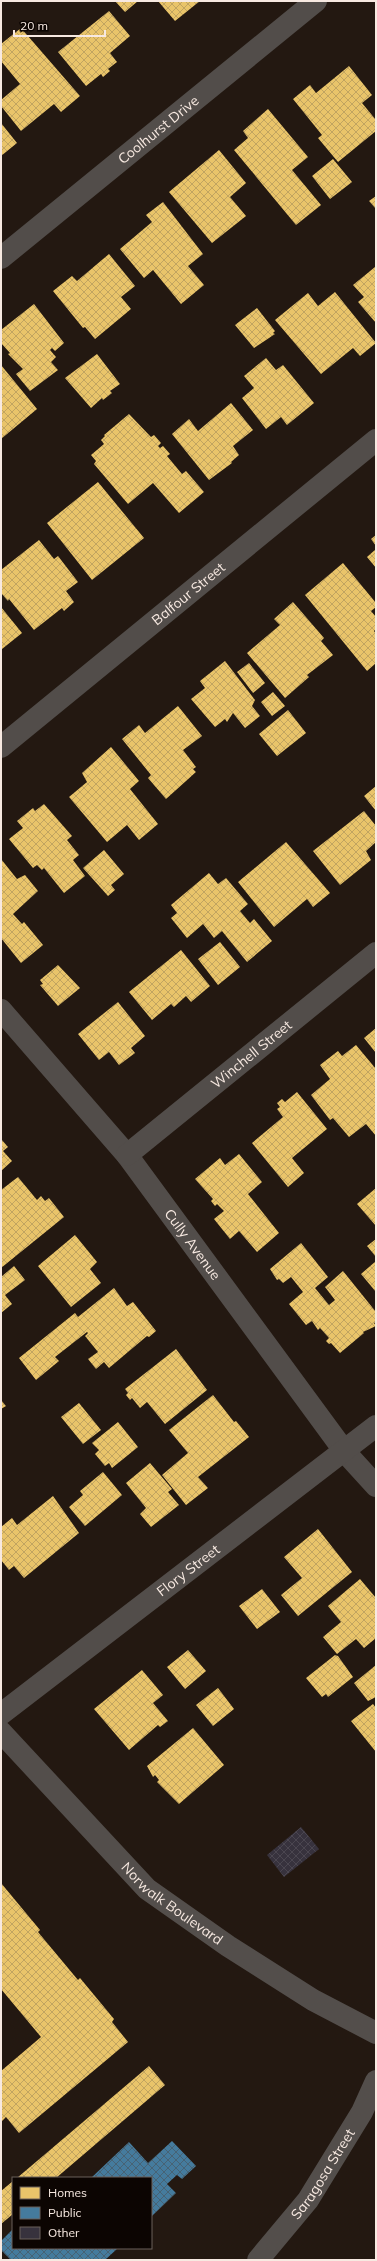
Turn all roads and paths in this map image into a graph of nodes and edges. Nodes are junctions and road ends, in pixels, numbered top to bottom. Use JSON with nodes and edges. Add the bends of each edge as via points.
{"nodes":[{"id":1,"x":316,"y":1,"type":"edge"},
{"id":2,"x":1,"y":258,"type":"edge"},
{"id":3,"x":376,"y":440,"type":"edge"},
{"id":4,"x":1,"y":747,"type":"edge"},
{"id":5,"x":376,"y":953,"type":"edge"},
{"id":6,"x":1,"y":1010,"type":"edge"},
{"id":7,"x":127,"y":1155,"type":"junction"},
{"id":8,"x":376,"y":1426,"type":"edge"},
{"id":9,"x":345,"y":1452,"type":"junction"},
{"id":10,"x":376,"y":1486,"type":"edge"},
{"id":11,"x":1,"y":1714,"type":"edge"},
{"id":12,"x":1,"y":1732,"type":"edge"},
{"id":13,"x":376,"y":2033,"type":"edge"},
{"id":14,"x":376,"y":2081,"type":"edge"},
{"id":15,"x":258,"y":2260,"type":"edge"}],
"edges":[{"from":1,"to":2,"type":"street","name":"Coolhurst Drive"},
{"from":3,"to":4,"type":"street","name":"Balfour Street"},
{"from":5,"to":7,"type":"street","name":"Winchell Street"},
{"from":6,"to":7,"type":"street","name":"Cully Avenue"},
{"from":7,"to":9,"type":"street","name":"Cully Avenue"},
{"from":8,"to":9,"type":"street","name":"Flory Street"},
{"from":9,"to":10,"type":"street","name":"Cully Avenue"},
{"from":9,"to":11,"type":"street","name":"Flory Street"},
{"from":12,"to":13,"type":"main road","name":"Norwalk Boulevard","via":[[147,1889],[273,1975],[313,2000]]},
{"from":14,"to":15,"type":"main road","name":"Saragosa Street","via":[[362,2112],[308,2200]]}]}
